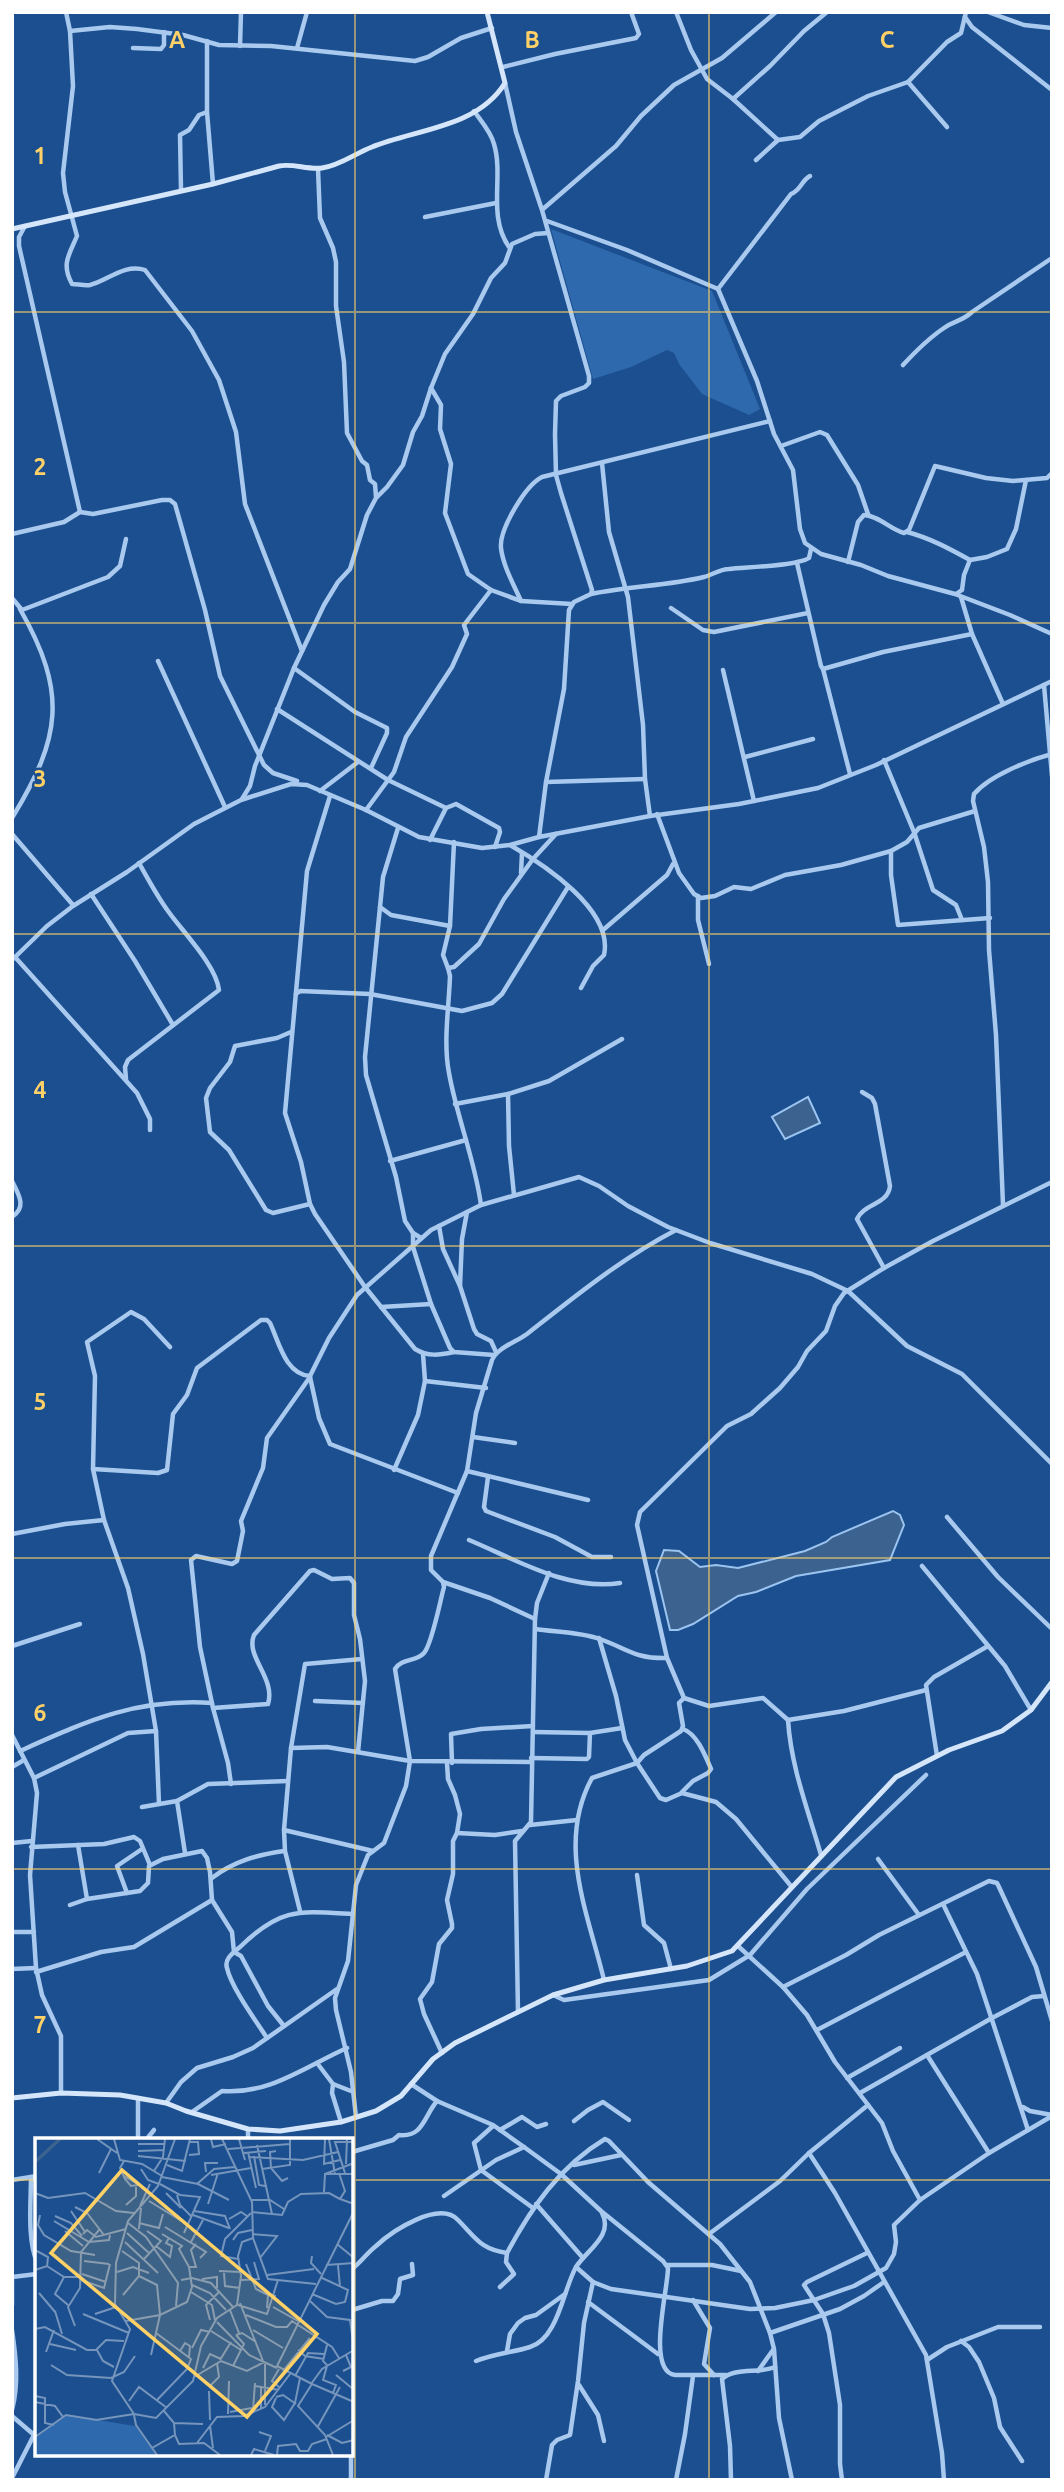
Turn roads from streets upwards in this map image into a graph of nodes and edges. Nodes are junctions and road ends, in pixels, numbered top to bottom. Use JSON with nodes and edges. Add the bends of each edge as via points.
{"nodes":[{"id":1,"x":66,"y":12,"type":"edge"},
{"id":2,"x":241,"y":12,"type":"edge"},
{"id":3,"x":307,"y":12,"type":"edge"},
{"id":4,"x":487,"y":12,"type":"edge"},
{"id":5,"x":631,"y":12,"type":"edge"},
{"id":6,"x":676,"y":12,"type":"edge"},
{"id":7,"x":776,"y":12,"type":"edge"},
{"id":8,"x":827,"y":12,"type":"edge"},
{"id":9,"x":988,"y":12,"type":"edge"},
{"id":10,"x":965,"y":15,"type":"edge"},
{"id":11,"x":1052,"y":27,"type":"edge"},
{"id":12,"x":492,"y":28,"type":"junction"},
{"id":13,"x":70,"y":31,"type":"junction"},
{"id":14,"x":164,"y":32,"type":"junction"},
{"id":15,"x":206,"y":41,"type":"junction"},
{"id":16,"x":240,"y":46,"type":"junction"},
{"id":17,"x":133,"y":48,"type":"dead end"},
{"id":18,"x":298,"y":48,"type":"junction"},
{"id":19,"x":503,"y":68,"type":"junction"},
{"id":20,"x":701,"y":71,"type":"junction"},
{"id":21,"x":908,"y":82,"type":"junction"},
{"id":22,"x":505,"y":83,"type":"junction"},
{"id":23,"x":1052,"y":90,"type":"edge"},
{"id":24,"x":733,"y":99,"type":"junction"},
{"id":25,"x":474,"y":111,"type":"junction"},
{"id":26,"x":207,"y":112,"type":"junction"},
{"id":27,"x":947,"y":128,"type":"dead end"},
{"id":28,"x":778,"y":140,"type":"junction"},
{"id":29,"x":756,"y":160,"type":"dead end"},
{"id":30,"x":318,"y":169,"type":"junction"},
{"id":31,"x":810,"y":176,"type":"dead end"},
{"id":32,"x":213,"y":184,"type":"junction"},
{"id":33,"x":181,"y":190,"type":"junction"},
{"id":34,"x":496,"y":203,"type":"junction"},
{"id":35,"x":542,"y":210,"type":"junction"},
{"id":36,"x":71,"y":216,"type":"junction"},
{"id":37,"x":425,"y":217,"type":"dead end"},
{"id":38,"x":546,"y":221,"type":"junction"},
{"id":39,"x":25,"y":225,"type":"junction"},
{"id":40,"x":12,"y":230,"type":"edge"},
{"id":41,"x":548,"y":233,"type":"junction"},
{"id":42,"x":18,"y":240,"type":"junction"},
{"id":43,"x":509,"y":247,"type":"junction"},
{"id":44,"x":1052,"y":258,"type":"edge"},
{"id":45,"x":719,"y":289,"type":"junction"},
{"id":46,"x":903,"y":365,"type":"dead end"},
{"id":47,"x":431,"y":388,"type":"junction"},
{"id":48,"x":770,"y":421,"type":"junction"},
{"id":49,"x":781,"y":446,"type":"junction"},
{"id":50,"x":601,"y":463,"type":"junction"},
{"id":51,"x":1052,"y":473,"type":"edge"},
{"id":52,"x":556,"y":475,"type":"junction"},
{"id":53,"x":1026,"y":480,"type":"junction"},
{"id":54,"x":376,"y":498,"type":"junction"},
{"id":55,"x":80,"y":512,"type":"junction"},
{"id":56,"x":868,"y":514,"type":"junction"},
{"id":57,"x":906,"y":532,"type":"junction"},
{"id":58,"x":12,"y":534,"type":"edge"},
{"id":59,"x":126,"y":539,"type":"dead end"},
{"id":60,"x":811,"y":549,"type":"junction"},
{"id":61,"x":970,"y":560,"type":"junction"},
{"id":62,"x":848,"y":562,"type":"junction"},
{"id":63,"x":797,"y":563,"type":"junction"},
{"id":64,"x":627,"y":589,"type":"junction"},
{"id":65,"x":491,"y":590,"type":"junction"},
{"id":66,"x":591,"y":594,"type":"junction"},
{"id":67,"x":958,"y":595,"type":"junction"},
{"id":68,"x":12,"y":598,"type":"edge"},
{"id":69,"x":521,"y":601,"type":"junction"},
{"id":70,"x":572,"y":604,"type":"junction"},
{"id":71,"x":671,"y":608,"type":"dead end"},
{"id":72,"x":20,"y":609,"type":"junction"},
{"id":73,"x":808,"y":613,"type":"junction"},
{"id":74,"x":972,"y":634,"type":"junction"},
{"id":75,"x":1052,"y":634,"type":"edge"},
{"id":76,"x":302,"y":651,"type":"junction"},
{"id":77,"x":158,"y":661,"type":"dead end"},
{"id":78,"x":294,"y":667,"type":"junction"},
{"id":79,"x":823,"y":669,"type":"junction"},
{"id":80,"x":723,"y":670,"type":"dead end"},
{"id":81,"x":1052,"y":681,"type":"edge"},
{"id":82,"x":1044,"y":685,"type":"junction"},
{"id":83,"x":1003,"y":704,"type":"junction"},
{"id":84,"x":277,"y":709,"type":"junction"},
{"id":85,"x":813,"y":739,"type":"dead end"},
{"id":86,"x":1051,"y":754,"type":"edge"},
{"id":87,"x":260,"y":758,"type":"junction"},
{"id":88,"x":745,"y":758,"type":"junction"},
{"id":89,"x":884,"y":760,"type":"junction"},
{"id":90,"x":358,"y":762,"type":"junction"},
{"id":91,"x":371,"y":768,"type":"junction"},
{"id":92,"x":850,"y":775,"type":"junction"},
{"id":93,"x":1052,"y":776,"type":"edge"},
{"id":94,"x":645,"y":779,"type":"junction"},
{"id":95,"x":388,"y":780,"type":"junction"},
{"id":96,"x":546,"y":782,"type":"junction"},
{"id":97,"x":301,"y":783,"type":"junction"},
{"id":98,"x":320,"y":791,"type":"junction"},
{"id":99,"x":330,"y":796,"type":"junction"},
{"id":100,"x":241,"y":800,"type":"junction"},
{"id":101,"x":754,"y":802,"type":"junction"},
{"id":102,"x":225,"y":807,"type":"junction"},
{"id":103,"x":446,"y":808,"type":"junction"},
{"id":104,"x":366,"y":810,"type":"junction"},
{"id":105,"x":975,"y":811,"type":"junction"},
{"id":106,"x":657,"y":814,"type":"junction"},
{"id":107,"x":650,"y":816,"type":"junction"},
{"id":108,"x":12,"y":818,"type":"edge"},
{"id":109,"x":398,"y":828,"type":"junction"},
{"id":110,"x":914,"y":832,"type":"junction"},
{"id":111,"x":12,"y":834,"type":"edge"},
{"id":112,"x":557,"y":834,"type":"junction"},
{"id":113,"x":539,"y":837,"type":"junction"},
{"id":114,"x":430,"y":840,"type":"junction"},
{"id":115,"x":454,"y":842,"type":"junction"},
{"id":116,"x":510,"y":845,"type":"junction"},
{"id":117,"x":495,"y":847,"type":"junction"},
{"id":118,"x":891,"y":851,"type":"junction"},
{"id":119,"x":522,"y":853,"type":"junction"},
{"id":120,"x":533,"y":859,"type":"junction"},
{"id":121,"x":139,"y":863,"type":"junction"},
{"id":122,"x":674,"y":863,"type":"junction"},
{"id":123,"x":521,"y":876,"type":"junction"},
{"id":124,"x":568,"y":887,"type":"junction"},
{"id":125,"x":91,"y":894,"type":"junction"},
{"id":126,"x":698,"y":896,"type":"junction"},
{"id":127,"x":73,"y":906,"type":"junction"},
{"id":128,"x":380,"y":906,"type":"junction"},
{"id":129,"x":990,"y":918,"type":"junction"},
{"id":130,"x":962,"y":920,"type":"junction"},
{"id":131,"x":450,"y":926,"type":"junction"},
{"id":132,"x":603,"y":930,"type":"junction"},
{"id":133,"x":14,"y":958,"type":"edge"},
{"id":134,"x":709,"y":964,"type":"dead end"},
{"id":135,"x":448,"y":968,"type":"junction"},
{"id":136,"x":581,"y":988,"type":"dead end"},
{"id":137,"x":370,"y":994,"type":"junction"},
{"id":138,"x":295,"y":995,"type":"junction"},
{"id":139,"x":449,"y":1009,"type":"junction"},
{"id":140,"x":173,"y":1025,"type":"junction"},
{"id":141,"x":291,"y":1031,"type":"junction"},
{"id":142,"x":622,"y":1039,"type":"dead end"},
{"id":143,"x":126,"y":1079,"type":"junction"},
{"id":144,"x":862,"y":1092,"type":"dead end"},
{"id":145,"x":508,"y":1094,"type":"junction"},
{"id":146,"x":455,"y":1104,"type":"junction"},
{"id":147,"x":150,"y":1130,"type":"dead end"},
{"id":148,"x":466,"y":1140,"type":"junction"},
{"id":149,"x":390,"y":1161,"type":"junction"},
{"id":150,"x":12,"y":1181,"type":"edge"},
{"id":151,"x":1052,"y":1182,"type":"edge"},
{"id":152,"x":514,"y":1195,"type":"junction"},
{"id":153,"x":310,"y":1204,"type":"junction"},
{"id":154,"x":481,"y":1205,"type":"junction"},
{"id":155,"x":1003,"y":1205,"type":"junction"},
{"id":156,"x":467,"y":1211,"type":"junction"},
{"id":157,"x":12,"y":1217,"type":"edge"},
{"id":158,"x":439,"y":1226,"type":"junction"},
{"id":159,"x":676,"y":1230,"type":"junction"},
{"id":160,"x":413,"y":1233,"type":"junction"},
{"id":161,"x":421,"y":1238,"type":"junction"},
{"id":162,"x":413,"y":1247,"type":"junction"},
{"id":163,"x":884,"y":1268,"type":"junction"},
{"id":164,"x":460,"y":1286,"type":"junction"},
{"id":165,"x":365,"y":1287,"type":"junction"},
{"id":166,"x":848,"y":1291,"type":"junction"},
{"id":167,"x":431,"y":1304,"type":"junction"},
{"id":168,"x":381,"y":1307,"type":"junction"},
{"id":169,"x":170,"y":1347,"type":"dead end"},
{"id":170,"x":454,"y":1352,"type":"junction"},
{"id":171,"x":423,"y":1354,"type":"junction"},
{"id":172,"x":495,"y":1354,"type":"junction"},
{"id":173,"x":310,"y":1377,"type":"junction"},
{"id":174,"x":425,"y":1381,"type":"junction"},
{"id":175,"x":486,"y":1388,"type":"junction"},
{"id":176,"x":473,"y":1437,"type":"junction"},
{"id":177,"x":515,"y":1443,"type":"dead end"},
{"id":178,"x":1052,"y":1464,"type":"edge"},
{"id":179,"x":93,"y":1469,"type":"junction"},
{"id":180,"x":394,"y":1470,"type":"junction"},
{"id":181,"x":467,"y":1471,"type":"junction"},
{"id":182,"x":488,"y":1477,"type":"junction"},
{"id":183,"x":458,"y":1493,"type":"junction"},
{"id":184,"x":588,"y":1500,"type":"dead end"},
{"id":185,"x":947,"y":1517,"type":"dead end"},
{"id":186,"x":104,"y":1520,"type":"junction"},
{"id":187,"x":12,"y":1534,"type":"edge"},
{"id":188,"x":469,"y":1540,"type":"dead end"},
{"id":189,"x":611,"y":1557,"type":"dead end"},
{"id":190,"x":922,"y":1566,"type":"dead end"},
{"id":191,"x":549,"y":1573,"type":"junction"},
{"id":192,"x":443,"y":1583,"type":"junction"},
{"id":193,"x":620,"y":1583,"type":"dead end"},
{"id":194,"x":535,"y":1619,"type":"junction"},
{"id":195,"x":80,"y":1624,"type":"dead end"},
{"id":196,"x":535,"y":1629,"type":"junction"},
{"id":197,"x":1052,"y":1629,"type":"edge"},
{"id":198,"x":599,"y":1638,"type":"junction"},
{"id":199,"x":12,"y":1646,"type":"edge"},
{"id":200,"x":989,"y":1646,"type":"junction"},
{"id":201,"x":667,"y":1658,"type":"junction"},
{"id":202,"x":362,"y":1659,"type":"junction"},
{"id":203,"x":1052,"y":1682,"type":"edge"},
{"id":204,"x":926,"y":1690,"type":"junction"},
{"id":205,"x":684,"y":1698,"type":"junction"},
{"id":206,"x":315,"y":1701,"type":"dead end"},
{"id":207,"x":363,"y":1703,"type":"junction"},
{"id":208,"x":150,"y":1704,"type":"junction"},
{"id":209,"x":213,"y":1705,"type":"junction"},
{"id":210,"x":1031,"y":1710,"type":"junction"},
{"id":211,"x":788,"y":1720,"type":"junction"},
{"id":212,"x":622,"y":1728,"type":"junction"},
{"id":213,"x":533,"y":1729,"type":"junction"},
{"id":214,"x":683,"y":1729,"type":"junction"},
{"id":215,"x":156,"y":1731,"type":"junction"},
{"id":216,"x":590,"y":1733,"type":"junction"},
{"id":217,"x":12,"y":1735,"type":"edge"},
{"id":218,"x":291,"y":1748,"type":"junction"},
{"id":219,"x":20,"y":1751,"type":"junction"},
{"id":220,"x":358,"y":1752,"type":"junction"},
{"id":221,"x":937,"y":1756,"type":"junction"},
{"id":222,"x":24,"y":1760,"type":"junction"},
{"id":223,"x":530,"y":1760,"type":"junction"},
{"id":224,"x":410,"y":1761,"type":"junction"},
{"id":225,"x":449,"y":1763,"type":"junction"},
{"id":226,"x":637,"y":1763,"type":"junction"},
{"id":227,"x":12,"y":1767,"type":"edge"},
{"id":228,"x":926,"y":1775,"type":"dead end"},
{"id":229,"x":34,"y":1778,"type":"junction"},
{"id":230,"x":288,"y":1781,"type":"junction"},
{"id":231,"x":230,"y":1784,"type":"junction"},
{"id":232,"x":682,"y":1793,"type":"junction"},
{"id":233,"x":177,"y":1801,"type":"junction"},
{"id":234,"x":159,"y":1804,"type":"junction"},
{"id":235,"x":142,"y":1807,"type":"dead end"},
{"id":236,"x":577,"y":1820,"type":"junction"},
{"id":237,"x":530,"y":1825,"type":"junction"},
{"id":238,"x":284,"y":1830,"type":"junction"},
{"id":239,"x":522,"y":1830,"type":"junction"},
{"id":240,"x":457,"y":1833,"type":"junction"},
{"id":241,"x":12,"y":1843,"type":"edge"},
{"id":242,"x":32,"y":1844,"type":"junction"},
{"id":243,"x":78,"y":1845,"type":"junction"},
{"id":244,"x":143,"y":1849,"type":"junction"},
{"id":245,"x":285,"y":1851,"type":"junction"},
{"id":246,"x":373,"y":1851,"type":"junction"},
{"id":247,"x":184,"y":1853,"type":"junction"},
{"id":248,"x":821,"y":1855,"type":"junction"},
{"id":249,"x":878,"y":1859,"type":"dead end"},
{"id":250,"x":150,"y":1866,"type":"junction"},
{"id":251,"x":637,"y":1875,"type":"dead end"},
{"id":252,"x":211,"y":1879,"type":"junction"},
{"id":253,"x":791,"y":1886,"type":"junction"},
{"id":254,"x":127,"y":1893,"type":"junction"},
{"id":255,"x":87,"y":1899,"type":"junction"},
{"id":256,"x":212,"y":1900,"type":"junction"},
{"id":257,"x":943,"y":1904,"type":"junction"},
{"id":258,"x":71,"y":1905,"type":"dead end"},
{"id":259,"x":300,"y":1912,"type":"junction"},
{"id":260,"x":353,"y":1914,"type":"junction"},
{"id":261,"x":919,"y":1915,"type":"junction"},
{"id":262,"x":12,"y":1932,"type":"edge"},
{"id":263,"x":34,"y":1932,"type":"junction"},
{"id":264,"x":738,"y":1946,"type":"junction"},
{"id":265,"x":234,"y":1952,"type":"junction"},
{"id":266,"x":966,"y":1952,"type":"junction"},
{"id":267,"x":750,"y":1955,"type":"junction"},
{"id":268,"x":12,"y":1969,"type":"edge"},
{"id":269,"x":671,"y":1969,"type":"junction"},
{"id":270,"x":36,"y":1970,"type":"junction"},
{"id":271,"x":604,"y":1980,"type":"junction"},
{"id":272,"x":783,"y":1987,"type":"junction"},
{"id":273,"x":337,"y":1988,"type":"junction"},
{"id":274,"x":553,"y":1994,"type":"junction"},
{"id":275,"x":1044,"y":1996,"type":"junction"},
{"id":276,"x":518,"y":2012,"type":"junction"},
{"id":277,"x":992,"y":2018,"type":"junction"},
{"id":278,"x":1052,"y":2021,"type":"edge"},
{"id":279,"x":284,"y":2026,"type":"junction"},
{"id":280,"x":817,"y":2030,"type":"junction"},
{"id":281,"x":267,"y":2038,"type":"junction"},
{"id":282,"x":347,"y":2048,"type":"junction"},
{"id":283,"x":900,"y":2048,"type":"dead end"},
{"id":284,"x":442,"y":2053,"type":"junction"},
{"id":285,"x":928,"y":2055,"type":"junction"},
{"id":286,"x":317,"y":2062,"type":"junction"},
{"id":287,"x":847,"y":2078,"type":"junction"},
{"id":288,"x":333,"y":2084,"type":"junction"},
{"id":289,"x":411,"y":2084,"type":"junction"},
{"id":290,"x":352,"y":2091,"type":"junction"},
{"id":291,"x":61,"y":2093,"type":"junction"},
{"id":292,"x":860,"y":2094,"type":"junction"},
{"id":293,"x":12,"y":2098,"type":"edge"},
{"id":294,"x":138,"y":2098,"type":"junction"},
{"id":295,"x":437,"y":2101,"type":"junction"},
{"id":296,"x":166,"y":2103,"type":"junction"},
{"id":297,"x":868,"y":2105,"type":"junction"},
{"id":298,"x":1021,"y":2106,"type":"junction"},
{"id":299,"x":192,"y":2112,"type":"junction"},
{"id":300,"x":1052,"y":2115,"type":"edge"},
{"id":301,"x":356,"y":2118,"type":"junction"},
{"id":302,"x":629,"y":2120,"type":"dead end"},
{"id":303,"x":574,"y":2121,"type":"dead end"},
{"id":304,"x":341,"y":2122,"type":"junction"},
{"id":305,"x":545,"y":2124,"type":"dead end"},
{"id":306,"x":493,"y":2125,"type":"junction"},
{"id":307,"x":248,"y":2129,"type":"junction"},
{"id":308,"x":154,"y":2130,"type":"dead end"},
{"id":309,"x":500,"y":2130,"type":"junction"},
{"id":310,"x":1028,"y":2130,"type":"junction"},
{"id":311,"x":138,"y":2138,"type":"edge"},
{"id":312,"x":148,"y":2138,"type":"edge"},
{"id":313,"x":248,"y":2138,"type":"edge"},
{"id":314,"x":524,"y":2147,"type":"junction"},
{"id":315,"x":354,"y":2151,"type":"edge"},
{"id":316,"x":809,"y":2153,"type":"junction"},
{"id":317,"x":989,"y":2153,"type":"junction"},
{"id":318,"x":621,"y":2155,"type":"junction"},
{"id":319,"x":570,"y":2166,"type":"junction"},
{"id":320,"x":481,"y":2170,"type":"junction"},
{"id":321,"x":561,"y":2174,"type":"junction"},
{"id":322,"x":34,"y":2176,"type":"edge"},
{"id":323,"x":12,"y":2180,"type":"edge"},
{"id":324,"x":444,"y":2196,"type":"dead end"},
{"id":325,"x":920,"y":2200,"type":"junction"},
{"id":326,"x":535,"y":2206,"type":"junction"},
{"id":327,"x":601,"y":2211,"type":"junction"},
{"id":328,"x":709,"y":2234,"type":"junction"},
{"id":329,"x":507,"y":2253,"type":"junction"},
{"id":330,"x":867,"y":2253,"type":"junction"},
{"id":331,"x":35,"y":2255,"type":"edge"},
{"id":332,"x":583,"y":2258,"type":"junction"},
{"id":333,"x":412,"y":2264,"type":"dead end"},
{"id":334,"x":666,"y":2265,"type":"junction"},
{"id":335,"x":354,"y":2267,"type":"edge"},
{"id":336,"x":576,"y":2267,"type":"junction"},
{"id":337,"x":743,"y":2271,"type":"junction"},
{"id":338,"x":880,"y":2273,"type":"junction"},
{"id":339,"x":35,"y":2274,"type":"edge"},
{"id":340,"x":884,"y":2281,"type":"junction"},
{"id":341,"x":593,"y":2283,"type":"junction"},
{"id":342,"x":500,"y":2287,"type":"dead end"},
{"id":343,"x":565,"y":2294,"type":"junction"},
{"id":344,"x":665,"y":2296,"type":"junction"},
{"id":345,"x":692,"y":2299,"type":"junction"},
{"id":346,"x":814,"y":2300,"type":"junction"},
{"id":347,"x":588,"y":2302,"type":"junction"},
{"id":348,"x":12,"y":2305,"type":"edge"},
{"id":349,"x":761,"y":2309,"type":"junction"},
{"id":350,"x":354,"y":2310,"type":"edge"},
{"id":351,"x":823,"y":2314,"type":"junction"},
{"id":352,"x":1040,"y":2327,"type":"dead end"},
{"id":353,"x":12,"y":2330,"type":"edge"},
{"id":354,"x":771,"y":2333,"type":"junction"},
{"id":355,"x":13,"y":2338,"type":"edge"},
{"id":356,"x":961,"y":2341,"type":"junction"},
{"id":357,"x":774,"y":2349,"type":"junction"},
{"id":358,"x":507,"y":2351,"type":"junction"},
{"id":359,"x":659,"y":2354,"type":"junction"},
{"id":360,"x":927,"y":2360,"type":"junction"},
{"id":361,"x":476,"y":2361,"type":"dead end"},
{"id":362,"x":775,"y":2367,"type":"junction"},
{"id":363,"x":757,"y":2372,"type":"junction"},
{"id":364,"x":715,"y":2375,"type":"junction"},
{"id":365,"x":726,"y":2375,"type":"junction"},
{"id":366,"x":692,"y":2376,"type":"junction"},
{"id":367,"x":578,"y":2381,"type":"junction"},
{"id":368,"x":12,"y":2410,"type":"edge"},
{"id":369,"x":12,"y":2416,"type":"edge"},
{"id":370,"x":35,"y":2432,"type":"edge"},
{"id":371,"x":604,"y":2441,"type":"dead end"},
{"id":372,"x":351,"y":2457,"type":"edge"},
{"id":373,"x":1022,"y":2461,"type":"dead end"},
{"id":374,"x":12,"y":2478,"type":"edge"},
{"id":375,"x":351,"y":2480,"type":"edge"},
{"id":376,"x":546,"y":2480,"type":"edge"},
{"id":377,"x":676,"y":2480,"type":"edge"},
{"id":378,"x":731,"y":2480,"type":"edge"},
{"id":379,"x":792,"y":2480,"type":"edge"},
{"id":380,"x":842,"y":2480,"type":"edge"},
{"id":381,"x":944,"y":2480,"type":"edge"}],
"edges":[{"from":1,"to":13,"type":"street"},
{"from":2,"to":16,"type":"street"},
{"from":3,"to":18,"type":"street"},
{"from":4,"to":12,"type":"street"},
{"from":5,"to":19,"type":"street","via":[[639,34],[636,38]]},
{"from":6,"to":20,"type":"street"},
{"from":7,"to":20,"type":"street"},
{"from":8,"to":24,"type":"street"},
{"from":9,"to":11,"type":"street","via":[[1024,25]]},
{"from":10,"to":21,"type":"street","via":[[961,33]]},
{"from":10,"to":23,"type":"street","via":[[972,27]]},
{"from":12,"to":18,"type":"street","via":[[415,61]]},
{"from":12,"to":19,"type":"street"},
{"from":13,"to":14,"type":"street","via":[[110,27]]},
{"from":13,"to":36,"type":"street","via":[[73,86],[63,173]]},
{"from":14,"to":15,"type":"street"},
{"from":14,"to":17,"type":"street","via":[[160,49]]},
{"from":15,"to":16,"type":"street"},
{"from":15,"to":26,"type":"street"},
{"from":16,"to":18,"type":"street"},
{"from":19,"to":22,"type":"street"},
{"from":20,"to":24,"type":"street"},
{"from":20,"to":35,"type":"street","via":[[674,85],[616,146]]},
{"from":21,"to":27,"type":"street"},
{"from":21,"to":28,"type":"street","via":[[818,121],[800,138]]},
{"from":22,"to":25,"type":"street"},
{"from":22,"to":35,"type":"street"},
{"from":24,"to":28,"type":"street"},
{"from":25,"to":30,"type":"street"},
{"from":25,"to":34,"type":"street","via":[[494,143]]},
{"from":26,"to":32,"type":"street"},
{"from":26,"to":33,"type":"street","via":[[180,135]]},
{"from":28,"to":29,"type":"street"},
{"from":30,"to":32,"type":"street","via":[[287,164]]},
{"from":30,"to":54,"type":"street","via":[[320,218],[336,262],[347,433],[367,465]]},
{"from":31,"to":45,"type":"street","via":[[791,194]]},
{"from":32,"to":33,"type":"street"},
{"from":33,"to":36,"type":"street"},
{"from":34,"to":37,"type":"street"},
{"from":34,"to":43,"type":"street"},
{"from":35,"to":38,"type":"street"},
{"from":36,"to":39,"type":"street"},
{"from":36,"to":76,"type":"street","via":[[77,236],[65,272],[72,284],[90,285],[134,268],[145,270],[207,355],[236,432],[245,503]]},
{"from":38,"to":41,"type":"street"},
{"from":38,"to":45,"type":"street"},
{"from":39,"to":40,"type":"street"},
{"from":39,"to":42,"type":"street"},
{"from":40,"to":42,"type":"street"},
{"from":41,"to":43,"type":"street","via":[[516,240]]},
{"from":41,"to":52,"type":"street","via":[[589,376],[585,387],[556,401]]},
{"from":42,"to":55,"type":"street"},
{"from":43,"to":47,"type":"street","via":[[505,263],[450,347]]},
{"from":44,"to":46,"type":"street","via":[[961,322],[943,328]]},
{"from":45,"to":48,"type":"street"},
{"from":47,"to":54,"type":"street","via":[[403,465]]},
{"from":47,"to":65,"type":"street","via":[[440,401],[440,429],[451,464],[445,513],[468,574]]},
{"from":48,"to":49,"type":"street"},
{"from":48,"to":50,"type":"street"},
{"from":49,"to":56,"type":"street","via":[[820,432],[827,435],[858,485]]},
{"from":49,"to":60,"type":"street","via":[[793,470],[802,536]]},
{"from":50,"to":52,"type":"street"},
{"from":50,"to":64,"type":"street","via":[[609,532]]},
{"from":51,"to":53,"type":"street","via":[[1047,478]]},
{"from":52,"to":66,"type":"street"},
{"from":52,"to":69,"type":"street","via":[[535,481],[514,510],[502,540]]},
{"from":53,"to":57,"type":"street","via":[[986,478],[935,466]]},
{"from":53,"to":61,"type":"street","via":[[1007,549]]},
{"from":54,"to":76,"type":"street","via":[[366,515],[350,569],[324,605]]},
{"from":55,"to":58,"type":"street","via":[[65,522]]},
{"from":55,"to":87,"type":"street","via":[[93,514],[162,500],[175,504],[218,669]]},
{"from":56,"to":57,"type":"street"},
{"from":56,"to":62,"type":"street","via":[[860,517]]},
{"from":57,"to":61,"type":"street"},
{"from":59,"to":72,"type":"street","via":[[121,562],[112,574]]},
{"from":60,"to":62,"type":"street"},
{"from":60,"to":63,"type":"street","via":[[809,558]]},
{"from":61,"to":67,"type":"street"},
{"from":62,"to":67,"type":"street"},
{"from":63,"to":64,"type":"street","via":[[728,568],[705,577]]},
{"from":63,"to":73,"type":"street"},
{"from":64,"to":66,"type":"street"},
{"from":64,"to":94,"type":"street"},
{"from":65,"to":69,"type":"street"},
{"from":65,"to":95,"type":"street","via":[[464,625],[467,634],[458,656],[406,737]]},
{"from":66,"to":70,"type":"street"},
{"from":67,"to":74,"type":"street"},
{"from":67,"to":75,"type":"street"},
{"from":68,"to":72,"type":"street"},
{"from":69,"to":70,"type":"street"},
{"from":70,"to":96,"type":"street","via":[[564,689]]},
{"from":71,"to":73,"type":"street","via":[[714,632]]},
{"from":72,"to":108,"type":"street","via":[[42,651],[53,710],[43,760]]},
{"from":73,"to":79,"type":"street"},
{"from":74,"to":79,"type":"street"},
{"from":74,"to":83,"type":"street"},
{"from":76,"to":78,"type":"street"},
{"from":77,"to":102,"type":"street"},
{"from":78,"to":84,"type":"street"},
{"from":78,"to":91,"type":"street","via":[[355,712],[387,728]]},
{"from":79,"to":92,"type":"street"},
{"from":80,"to":88,"type":"street"},
{"from":81,"to":82,"type":"street"},
{"from":82,"to":83,"type":"street"},
{"from":82,"to":86,"type":"street"},
{"from":83,"to":89,"type":"street"},
{"from":84,"to":87,"type":"street"},
{"from":84,"to":90,"type":"street"},
{"from":85,"to":88,"type":"street"},
{"from":86,"to":93,"type":"street"},
{"from":86,"to":105,"type":"street","via":[[978,789]]},
{"from":87,"to":97,"type":"street","via":[[268,771]]},
{"from":87,"to":100,"type":"street"},
{"from":88,"to":101,"type":"street"},
{"from":89,"to":92,"type":"street"},
{"from":89,"to":110,"type":"street"},
{"from":90,"to":91,"type":"street"},
{"from":90,"to":98,"type":"street"},
{"from":91,"to":95,"type":"street"},
{"from":92,"to":101,"type":"street","via":[[818,788]]},
{"from":94,"to":96,"type":"street"},
{"from":94,"to":107,"type":"street"},
{"from":95,"to":103,"type":"street"},
{"from":95,"to":104,"type":"street"},
{"from":96,"to":113,"type":"street"},
{"from":97,"to":98,"type":"street"},
{"from":97,"to":100,"type":"street"},
{"from":98,"to":99,"type":"street"},
{"from":99,"to":104,"type":"street"},
{"from":99,"to":138,"type":"street","via":[[307,871]]},
{"from":100,"to":102,"type":"street"},
{"from":101,"to":106,"type":"street"},
{"from":102,"to":121,"type":"street"},
{"from":103,"to":114,"type":"street"},
{"from":103,"to":117,"type":"street","via":[[457,804],[499,828]]},
{"from":104,"to":109,"type":"street"},
{"from":105,"to":110,"type":"street"},
{"from":105,"to":129,"type":"street","via":[[984,847]]},
{"from":106,"to":107,"type":"street"},
{"from":106,"to":122,"type":"street"},
{"from":107,"to":112,"type":"street"},
{"from":109,"to":114,"type":"street"},
{"from":109,"to":128,"type":"street","via":[[383,877]]},
{"from":110,"to":118,"type":"street"},
{"from":110,"to":130,"type":"street","via":[[933,890],[956,905]]},
{"from":111,"to":127,"type":"street"},
{"from":112,"to":113,"type":"street"},
{"from":112,"to":120,"type":"street"},
{"from":113,"to":116,"type":"street"},
{"from":114,"to":115,"type":"street"},
{"from":115,"to":117,"type":"street"},
{"from":115,"to":131,"type":"street"},
{"from":116,"to":117,"type":"street"},
{"from":116,"to":119,"type":"street"},
{"from":118,"to":126,"type":"street","via":[[785,875],[751,889],[734,887],[715,896]]},
{"from":118,"to":130,"type":"street","via":[[898,925]]},
{"from":119,"to":120,"type":"street"},
{"from":119,"to":123,"type":"street"},
{"from":120,"to":123,"type":"street"},
{"from":120,"to":124,"type":"street"},
{"from":121,"to":125,"type":"street"},
{"from":121,"to":140,"type":"street","via":[[219,986],[216,994]]},
{"from":122,"to":126,"type":"street"},
{"from":122,"to":132,"type":"street","via":[[667,875]]},
{"from":123,"to":135,"type":"street","via":[[479,944]]},
{"from":124,"to":132,"type":"street"},
{"from":124,"to":139,"type":"street","via":[[502,994],[483,1007]]},
{"from":125,"to":127,"type":"street"},
{"from":125,"to":140,"type":"street"},
{"from":126,"to":134,"type":"street","via":[[698,919]]},
{"from":127,"to":133,"type":"street"},
{"from":128,"to":131,"type":"street","via":[[391,915]]},
{"from":128,"to":137,"type":"street"},
{"from":129,"to":130,"type":"street"},
{"from":129,"to":155,"type":"street"},
{"from":131,"to":135,"type":"street","via":[[443,955]]},
{"from":132,"to":136,"type":"street","via":[[604,955]]},
{"from":133,"to":143,"type":"street"},
{"from":135,"to":139,"type":"street"},
{"from":137,"to":138,"type":"street"},
{"from":137,"to":139,"type":"street"},
{"from":137,"to":149,"type":"street","via":[[366,1075]]},
{"from":138,"to":141,"type":"street"},
{"from":139,"to":146,"type":"street","via":[[447,1056]]},
{"from":140,"to":143,"type":"street","via":[[128,1060]]},
{"from":141,"to":153,"type":"street","via":[[285,1113]]},
{"from":141,"to":153,"type":"street","via":[[235,1046],[230,1062],[210,1088],[206,1109],[210,1132],[229,1150],[266,1210],[273,1213]]},
{"from":142,"to":145,"type":"street","via":[[549,1081]]},
{"from":143,"to":147,"type":"street","via":[[148,1115]]},
{"from":144,"to":163,"type":"street","via":[[875,1104],[890,1186],[884,1199],[857,1219]]},
{"from":145,"to":146,"type":"street"},
{"from":145,"to":152,"type":"street"},
{"from":146,"to":148,"type":"street"},
{"from":148,"to":149,"type":"street"},
{"from":148,"to":154,"type":"street"},
{"from":149,"to":160,"type":"street","via":[[405,1221]]},
{"from":150,"to":157,"type":"street","via":[[22,1205]]},
{"from":151,"to":155,"type":"street"},
{"from":152,"to":154,"type":"street"},
{"from":152,"to":159,"type":"street","via":[[579,1177]]},
{"from":153,"to":165,"type":"street"},
{"from":154,"to":156,"type":"street"},
{"from":155,"to":163,"type":"street"},
{"from":156,"to":158,"type":"street"},
{"from":156,"to":164,"type":"street"},
{"from":158,"to":161,"type":"street"},
{"from":158,"to":164,"type":"street","via":[[440,1242]]},
{"from":159,"to":166,"type":"street","via":[[812,1274]]},
{"from":159,"to":172,"type":"street"},
{"from":160,"to":161,"type":"street"},
{"from":160,"to":162,"type":"street"},
{"from":161,"to":162,"type":"street"},
{"from":162,"to":165,"type":"street"},
{"from":162,"to":167,"type":"street"},
{"from":163,"to":166,"type":"street"},
{"from":164,"to":172,"type":"street","via":[[474,1329],[491,1340]]},
{"from":165,"to":168,"type":"street"},
{"from":165,"to":173,"type":"street","via":[[328,1338]]},
{"from":166,"to":178,"type":"street","via":[[907,1346],[962,1374]]},
{"from":166,"to":201,"type":"street","via":[[835,1306],[826,1331],[780,1388],[746,1417],[727,1426],[640,1512],[637,1525]]},
{"from":167,"to":168,"type":"street"},
{"from":167,"to":170,"type":"street"},
{"from":168,"to":171,"type":"street"},
{"from":169,"to":179,"type":"street","via":[[131,1312],[89,1339],[95,1385]]},
{"from":170,"to":171,"type":"street"},
{"from":170,"to":172,"type":"street"},
{"from":171,"to":174,"type":"street"},
{"from":172,"to":175,"type":"street"},
{"from":173,"to":179,"type":"street","via":[[291,1367],[270,1323],[261,1320],[197,1368],[187,1395],[173,1414],[167,1470]]},
{"from":173,"to":180,"type":"street","via":[[330,1444]]},
{"from":173,"to":209,"type":"street","via":[[267,1438],[262,1468],[241,1521],[237,1561],[232,1564],[196,1556],[191,1560],[200,1647]]},
{"from":174,"to":175,"type":"street"},
{"from":174,"to":180,"type":"street","via":[[418,1415]]},
{"from":175,"to":176,"type":"street"},
{"from":176,"to":177,"type":"street"},
{"from":176,"to":181,"type":"street"},
{"from":179,"to":186,"type":"street"},
{"from":180,"to":183,"type":"street"},
{"from":181,"to":182,"type":"street"},
{"from":181,"to":183,"type":"street"},
{"from":182,"to":184,"type":"street"},
{"from":182,"to":189,"type":"street","via":[[486,1511],[555,1537],[592,1557]]},
{"from":183,"to":192,"type":"street","via":[[430,1556],[431,1570]]},
{"from":185,"to":197,"type":"street","via":[[998,1577]]},
{"from":186,"to":187,"type":"street"},
{"from":186,"to":208,"type":"street","via":[[128,1588]]},
{"from":188,"to":191,"type":"street"},
{"from":190,"to":200,"type":"street"},
{"from":191,"to":193,"type":"street","via":[[590,1585]]},
{"from":191,"to":194,"type":"street"},
{"from":192,"to":194,"type":"street"},
{"from":192,"to":224,"type":"street","via":[[427,1648],[395,1671]]},
{"from":194,"to":196,"type":"street"},
{"from":195,"to":199,"type":"street"},
{"from":196,"to":198,"type":"street"},
{"from":196,"to":213,"type":"street"},
{"from":198,"to":201,"type":"street","via":[[634,1655]]},
{"from":198,"to":212,"type":"street"},
{"from":200,"to":204,"type":"street","via":[[928,1681]]},
{"from":200,"to":210,"type":"street"},
{"from":201,"to":205,"type":"street"},
{"from":202,"to":207,"type":"street"},
{"from":202,"to":209,"type":"street","via":[[353,1580],[310,1571],[251,1641],[268,1683],[270,1702]]},
{"from":202,"to":218,"type":"street","via":[[305,1664]]},
{"from":203,"to":210,"type":"street"},
{"from":204,"to":211,"type":"street"},
{"from":204,"to":221,"type":"street"},
{"from":205,"to":211,"type":"street","via":[[709,1706],[763,1698]]},
{"from":205,"to":214,"type":"street","via":[[678,1707]]},
{"from":206,"to":207,"type":"street"},
{"from":207,"to":220,"type":"street"},
{"from":208,"to":209,"type":"street"},
{"from":208,"to":215,"type":"street"},
{"from":208,"to":219,"type":"street","via":[[88,1721]]},
{"from":209,"to":231,"type":"street"},
{"from":210,"to":221,"type":"street","via":[[1002,1731]]},
{"from":211,"to":248,"type":"street","via":[[795,1772]]},
{"from":212,"to":216,"type":"street"},
{"from":212,"to":226,"type":"street"},
{"from":213,"to":216,"type":"street"},
{"from":213,"to":223,"type":"street"},
{"from":213,"to":225,"type":"street","via":[[452,1734]]},
{"from":214,"to":226,"type":"street"},
{"from":214,"to":232,"type":"street","via":[[694,1737],[711,1769]]},
{"from":215,"to":229,"type":"street","via":[[128,1733]]},
{"from":215,"to":234,"type":"street"},
{"from":216,"to":223,"type":"street","via":[[587,1759]]},
{"from":217,"to":219,"type":"street"},
{"from":218,"to":220,"type":"street"},
{"from":218,"to":230,"type":"street"},
{"from":219,"to":222,"type":"street"},
{"from":220,"to":224,"type":"street"},
{"from":221,"to":248,"type":"street","via":[[896,1777]]},
{"from":222,"to":227,"type":"street"},
{"from":222,"to":229,"type":"street"},
{"from":223,"to":225,"type":"street"},
{"from":223,"to":237,"type":"street"},
{"from":224,"to":225,"type":"street"},
{"from":224,"to":246,"type":"street","via":[[406,1786],[386,1839]]},
{"from":225,"to":240,"type":"street","via":[[448,1779],[460,1814]]},
{"from":226,"to":232,"type":"street","via":[[663,1800]]},
{"from":226,"to":236,"type":"street","via":[[592,1778]]},
{"from":228,"to":267,"type":"street","via":[[807,1889]]},
{"from":229,"to":242,"type":"street"},
{"from":230,"to":231,"type":"street"},
{"from":230,"to":238,"type":"street"},
{"from":231,"to":233,"type":"street","via":[[208,1784]]},
{"from":232,"to":253,"type":"street","via":[[725,1808]]},
{"from":233,"to":234,"type":"street"},
{"from":233,"to":247,"type":"street"},
{"from":234,"to":235,"type":"street"},
{"from":236,"to":237,"type":"street"},
{"from":236,"to":271,"type":"street","via":[[574,1856],[580,1897]]},
{"from":237,"to":239,"type":"street"},
{"from":238,"to":245,"type":"street"},
{"from":238,"to":246,"type":"street"},
{"from":239,"to":240,"type":"street","via":[[495,1835]]},
{"from":239,"to":276,"type":"street","via":[[515,1841]]},
{"from":240,"to":284,"type":"street","via":[[447,1900],[452,1928],[439,1944],[432,1982],[420,1998]]},
{"from":241,"to":242,"type":"street"},
{"from":242,"to":243,"type":"street"},
{"from":242,"to":263,"type":"street"},
{"from":243,"to":244,"type":"street","via":[[134,1838]]},
{"from":243,"to":255,"type":"street"},
{"from":244,"to":250,"type":"street"},
{"from":244,"to":254,"type":"street","via":[[117,1866]]},
{"from":245,"to":252,"type":"street","via":[[254,1855]]},
{"from":245,"to":259,"type":"street"},
{"from":246,"to":260,"type":"street","via":[[364,1861],[356,1885]]},
{"from":247,"to":250,"type":"street"},
{"from":247,"to":252,"type":"street","via":[[205,1853]]},
{"from":248,"to":253,"type":"street"},
{"from":249,"to":261,"type":"street"},
{"from":250,"to":254,"type":"street","via":[[146,1886]]},
{"from":251,"to":269,"type":"street","via":[[644,1925],[664,1943]]},
{"from":252,"to":256,"type":"street"},
{"from":253,"to":264,"type":"street"},
{"from":254,"to":255,"type":"street"},
{"from":255,"to":258,"type":"street"},
{"from":256,"to":265,"type":"street","via":[[232,1932]]},
{"from":256,"to":270,"type":"street","via":[[134,1947]]},
{"from":257,"to":261,"type":"street"},
{"from":257,"to":266,"type":"street"},
{"from":257,"to":275,"type":"street","via":[[980,1883],[997,1883],[1036,1967]]},
{"from":259,"to":260,"type":"street"},
{"from":259,"to":265,"type":"street","via":[[267,1923]]},
{"from":260,"to":273,"type":"street","via":[[348,1961]]},
{"from":261,"to":272,"type":"street"},
{"from":262,"to":263,"type":"street"},
{"from":263,"to":270,"type":"street"},
{"from":264,"to":267,"type":"street"},
{"from":264,"to":269,"type":"street","via":[[726,1955]]},
{"from":265,"to":279,"type":"street","via":[[241,1956]]},
{"from":265,"to":281,"type":"street","via":[[227,1970]]},
{"from":266,"to":277,"type":"street"},
{"from":266,"to":280,"type":"street"},
{"from":267,"to":272,"type":"street"},
{"from":267,"to":274,"type":"street","via":[[709,1980],[564,2000]]},
{"from":268,"to":270,"type":"street"},
{"from":269,"to":271,"type":"street"},
{"from":270,"to":291,"type":"street","via":[[41,1995],[61,2036]]},
{"from":271,"to":274,"type":"street"},
{"from":272,"to":280,"type":"street"},
{"from":273,"to":279,"type":"street"},
{"from":273,"to":282,"type":"street","via":[[336,2010]]},
{"from":274,"to":276,"type":"street"},
{"from":275,"to":277,"type":"street","via":[[1032,1997]]},
{"from":275,"to":278,"type":"street"},
{"from":276,"to":284,"type":"street"},
{"from":277,"to":285,"type":"street"},
{"from":277,"to":298,"type":"street"},
{"from":279,"to":281,"type":"street"},
{"from":280,"to":287,"type":"street"},
{"from":281,"to":296,"type":"street","via":[[233,2057],[197,2068]]},
{"from":282,"to":286,"type":"street"},
{"from":282,"to":290,"type":"street"},
{"from":283,"to":287,"type":"street"},
{"from":284,"to":289,"type":"street"},
{"from":285,"to":292,"type":"street"},
{"from":285,"to":317,"type":"street"},
{"from":286,"to":288,"type":"street"},
{"from":286,"to":299,"type":"street","via":[[268,2087],[222,2091]]},
{"from":287,"to":292,"type":"street"},
{"from":288,"to":290,"type":"street"},
{"from":288,"to":304,"type":"street"},
{"from":289,"to":295,"type":"street"},
{"from":289,"to":301,"type":"street","via":[[392,2103]]},
{"from":290,"to":301,"type":"street"},
{"from":291,"to":293,"type":"street"},
{"from":291,"to":294,"type":"street"},
{"from":292,"to":297,"type":"street"},
{"from":294,"to":296,"type":"street"},
{"from":294,"to":311,"type":"street"},
{"from":295,"to":306,"type":"street"},
{"from":295,"to":315,"type":"street","via":[[415,2134]]},
{"from":296,"to":299,"type":"street"},
{"from":297,"to":316,"type":"street"},
{"from":297,"to":325,"type":"street"},
{"from":298,"to":300,"type":"street"},
{"from":298,"to":310,"type":"street"},
{"from":299,"to":307,"type":"street"},
{"from":300,"to":310,"type":"street"},
{"from":301,"to":304,"type":"street"},
{"from":302,"to":303,"type":"street","via":[[603,2102]]},
{"from":304,"to":307,"type":"street","via":[[280,2131]]},
{"from":305,"to":309,"type":"street","via":[[537,2127],[522,2117]]},
{"from":306,"to":309,"type":"street"},
{"from":306,"to":320,"type":"street","via":[[474,2143]]},
{"from":307,"to":313,"type":"street"},
{"from":308,"to":312,"type":"street"},
{"from":309,"to":314,"type":"street"},
{"from":310,"to":317,"type":"street"},
{"from":314,"to":320,"type":"street"},
{"from":314,"to":321,"type":"street"},
{"from":316,"to":328,"type":"street","via":[[780,2181]]},
{"from":316,"to":330,"type":"street"},
{"from":317,"to":325,"type":"street"},
{"from":318,"to":319,"type":"street"},
{"from":318,"to":319,"type":"street","via":[[605,2139]]},
{"from":318,"to":328,"type":"street"},
{"from":319,"to":321,"type":"street"},
{"from":320,"to":324,"type":"street"},
{"from":320,"to":326,"type":"street"},
{"from":321,"to":326,"type":"street"},
{"from":321,"to":327,"type":"street"},
{"from":322,"to":323,"type":"street"},
{"from":322,"to":331,"type":"street"},
{"from":325,"to":338,"type":"street","via":[[894,2225],[894,2254]]},
{"from":326,"to":329,"type":"street"},
{"from":326,"to":332,"type":"street"},
{"from":327,"to":332,"type":"street","via":[[606,2227]]},
{"from":327,"to":334,"type":"street"},
{"from":328,"to":337,"type":"street"},
{"from":329,"to":335,"type":"street","via":[[483,2246],[456,2217],[433,2213],[377,2244]]},
{"from":329,"to":342,"type":"street","via":[[506,2262],[514,2274]]},
{"from":330,"to":338,"type":"street"},
{"from":330,"to":346,"type":"street","via":[[804,2284]]},
{"from":332,"to":336,"type":"street"},
{"from":333,"to":350,"type":"street","via":[[413,2276],[400,2279],[393,2301]]},
{"from":334,"to":337,"type":"street","via":[[712,2265]]},
{"from":334,"to":344,"type":"street"},
{"from":336,"to":341,"type":"street"},
{"from":336,"to":343,"type":"street"},
{"from":337,"to":349,"type":"street"},
{"from":338,"to":340,"type":"street"},
{"from":338,"to":346,"type":"street"},
{"from":339,"to":348,"type":"street","via":[[12,2277]]},
{"from":340,"to":351,"type":"street","via":[[853,2303]]},
{"from":340,"to":360,"type":"street"},
{"from":341,"to":344,"type":"street"},
{"from":341,"to":347,"type":"street"},
{"from":343,"to":358,"type":"street","via":[[518,2323]]},
{"from":343,"to":358,"type":"street","via":[[546,2339]]},
{"from":344,"to":345,"type":"street"},
{"from":344,"to":359,"type":"street"},
{"from":345,"to":349,"type":"street"},
{"from":345,"to":364,"type":"street","via":[[710,2328],[704,2364]]},
{"from":346,"to":349,"type":"street"},
{"from":346,"to":351,"type":"street"},
{"from":347,"to":359,"type":"street"},
{"from":347,"to":367,"type":"street"},
{"from":349,"to":354,"type":"street"},
{"from":351,"to":354,"type":"street"},
{"from":351,"to":380,"type":"street","via":[[840,2405]]},
{"from":352,"to":356,"type":"street","via":[[998,2327]]},
{"from":353,"to":355,"type":"street"},
{"from":354,"to":357,"type":"street"},
{"from":355,"to":368,"type":"street","via":[[17,2390]]},
{"from":356,"to":360,"type":"street"},
{"from":356,"to":373,"type":"street","via":[[979,2362],[1000,2427]]},
{"from":357,"to":362,"type":"street"},
{"from":357,"to":363,"type":"street"},
{"from":358,"to":361,"type":"street"},
{"from":359,"to":366,"type":"street","via":[[666,2373]]},
{"from":360,"to":381,"type":"street"},
{"from":362,"to":363,"type":"street"},
{"from":362,"to":379,"type":"street","via":[[779,2418]]},
{"from":363,"to":365,"type":"street"},
{"from":364,"to":365,"type":"street"},
{"from":364,"to":366,"type":"street"},
{"from":365,"to":378,"type":"street","via":[[722,2386]]},
{"from":366,"to":377,"type":"street"},
{"from":367,"to":371,"type":"street","via":[[598,2415]]},
{"from":367,"to":376,"type":"street","via":[[570,2435],[552,2445]]},
{"from":369,"to":370,"type":"street"},
{"from":370,"to":374,"type":"street"},
{"from":372,"to":375,"type":"street"}]}
